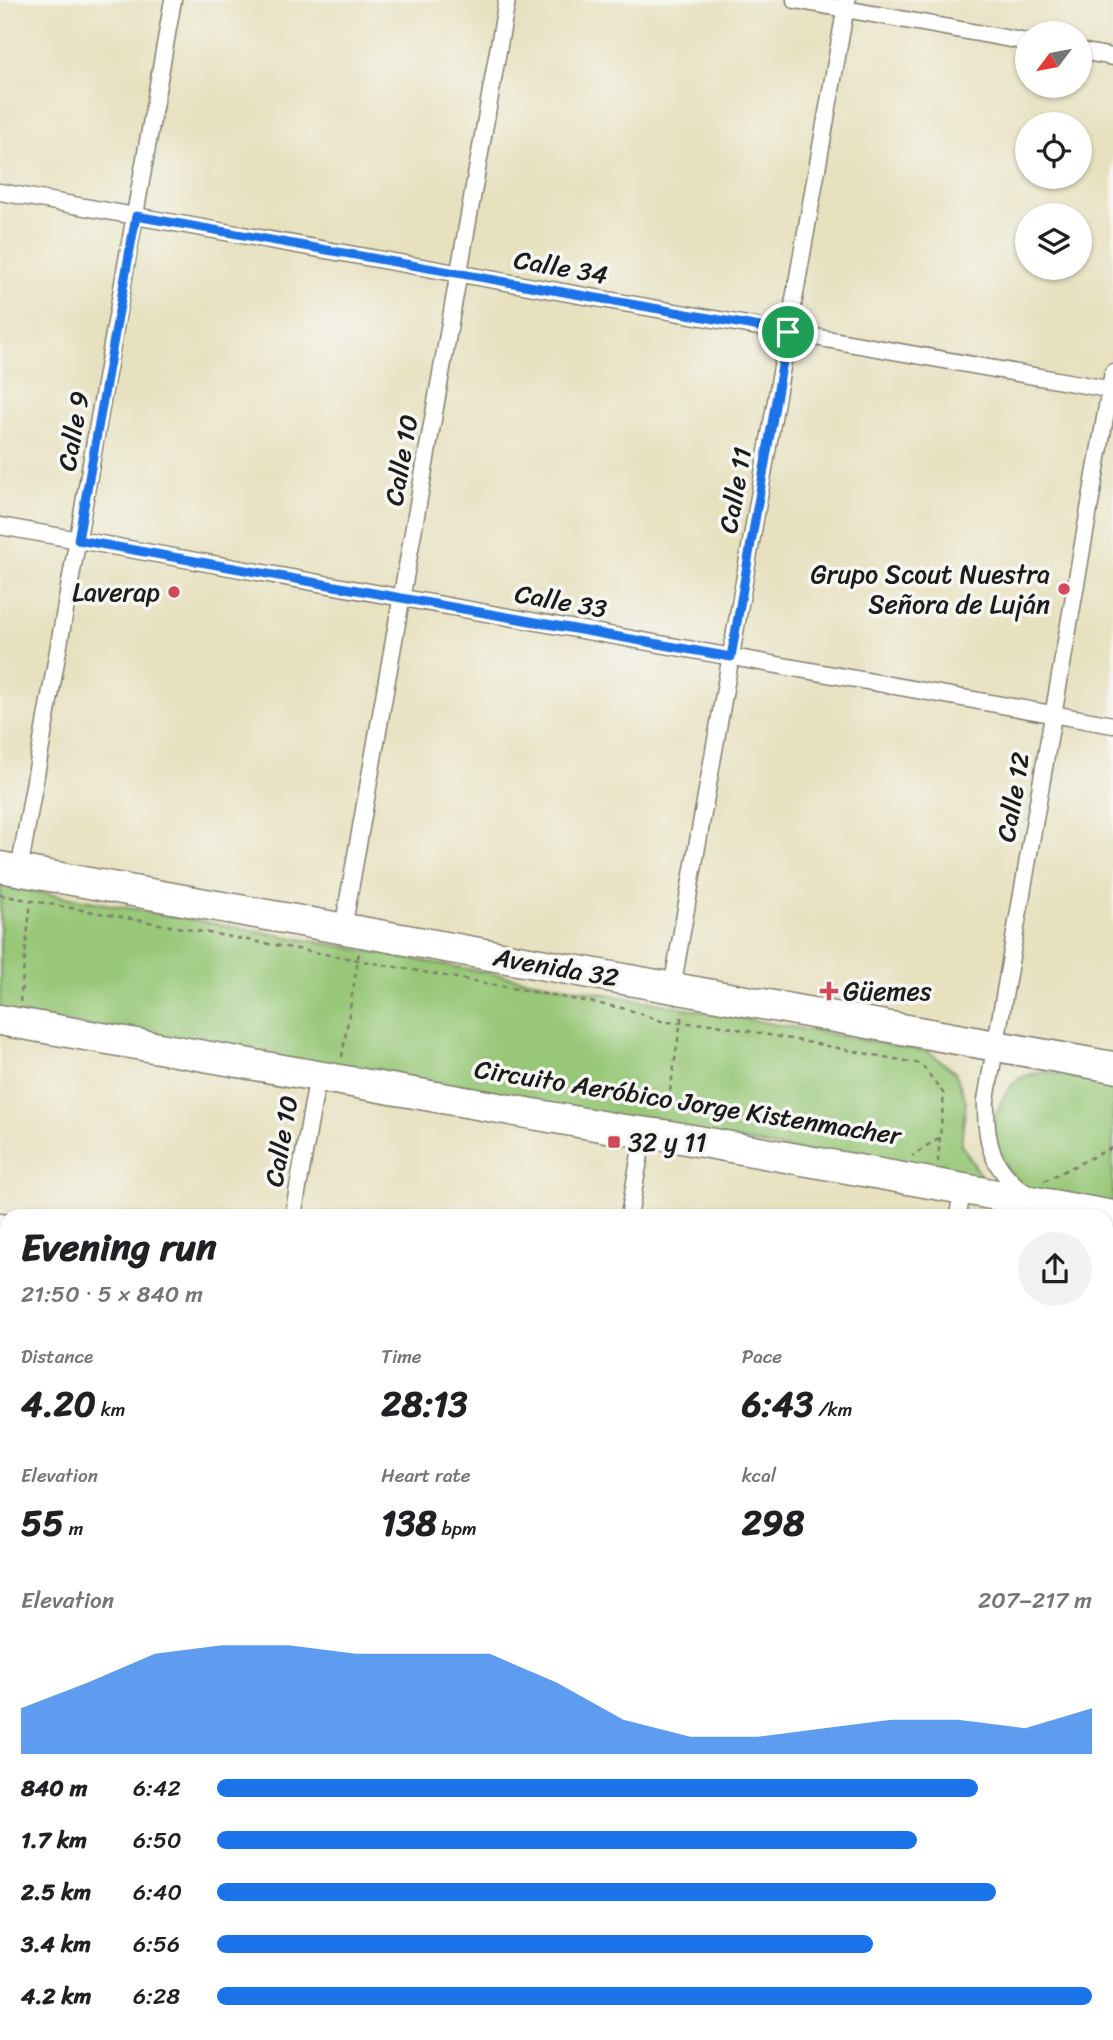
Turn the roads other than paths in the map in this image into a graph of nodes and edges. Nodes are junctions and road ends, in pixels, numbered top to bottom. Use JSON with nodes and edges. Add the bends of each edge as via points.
{"nodes":[{"id":1,"x":173,"y":0,"type":"edge"},
{"id":2,"x":507,"y":0,"type":"edge"},
{"id":3,"x":795,"y":0,"type":"edge"},
{"id":4,"x":846,"y":5,"type":"edge"},
{"id":5,"x":1015,"y":40,"type":"edge"},
{"id":6,"x":1092,"y":53,"type":"edge"},
{"id":7,"x":1113,"y":57,"type":"edge"},
{"id":8,"x":0,"y":192,"type":"edge"},
{"id":9,"x":136,"y":216,"type":"junction"},
{"id":10,"x":459,"y":274,"type":"junction"},
{"id":11,"x":788,"y":332,"type":"junction"},
{"id":12,"x":1113,"y":372,"type":"edge"},
{"id":13,"x":1111,"y":390,"type":"edge"},
{"id":14,"x":0,"y":526,"type":"edge"},
{"id":15,"x":78,"y":540,"type":"junction"},
{"id":16,"x":401,"y":598,"type":"junction"},
{"id":17,"x":731,"y":657,"type":"junction"},
{"id":18,"x":1053,"y":714,"type":"junction"},
{"id":19,"x":1113,"y":725,"type":"edge"},
{"id":20,"x":10,"y":869,"type":"edge"},
{"id":21,"x":354,"y":940,"type":"junction"},
{"id":22,"x":679,"y":989,"type":"junction"},
{"id":23,"x":10,"y":1009,"type":"edge"},
{"id":24,"x":994,"y":1046,"type":"junction"},
{"id":25,"x":1113,"y":1067,"type":"edge"},
{"id":26,"x":328,"y":1076,"type":"junction"},
{"id":27,"x":654,"y":1134,"type":"junction"},
{"id":28,"x":1045,"y":1193,"type":"junction"},
{"id":29,"x":960,"y":1203,"type":"edge"},
{"id":30,"x":295,"y":1209,"type":"edge"},
{"id":31,"x":631,"y":1209,"type":"edge"},
{"id":32,"x":1092,"y":1209,"type":"edge"}],
"edges":[{"from":1,"to":9,"type":"street","name":"Calle 9"},
{"from":2,"to":10,"type":"street","name":"Calle 10"},
{"from":3,"to":4,"type":"street"},
{"from":4,"to":5,"type":"street"},
{"from":4,"to":11,"type":"street","name":"Calle 11"},
{"from":6,"to":7,"type":"street"},
{"from":8,"to":9,"type":"street","name":"Calle 34"},
{"from":9,"to":10,"type":"street","name":"Calle 34"},
{"from":9,"to":15,"type":"street","name":"Calle 9"},
{"from":10,"to":11,"type":"street","name":"Calle 34"},
{"from":10,"to":16,"type":"street","name":"Calle 10"},
{"from":11,"to":13,"type":"street","name":"Calle 34"},
{"from":11,"to":17,"type":"street","name":"Calle 11"},
{"from":12,"to":13,"type":"street","name":"Calle 12"},
{"from":13,"to":18,"type":"street","name":"Calle 12"},
{"from":14,"to":15,"type":"street","name":"Calle 33"},
{"from":15,"to":16,"type":"street","name":"Calle 33"},
{"from":15,"to":20,"type":"street","name":"Calle 9"},
{"from":16,"to":17,"type":"street","name":"Calle 33"},
{"from":16,"to":21,"type":"street","name":"Calle 10"},
{"from":17,"to":18,"type":"street","name":"Calle 33"},
{"from":17,"to":22,"type":"street","name":"Calle 11"},
{"from":18,"to":19,"type":"street","name":"Calle 33"},
{"from":18,"to":24,"type":"street","name":"Calle 12"},
{"from":20,"to":21,"type":"highway","name":"Avenida 32"},
{"from":21,"to":22,"type":"highway","name":"Avenida 32"},
{"from":22,"to":24,"type":"highway","name":"Avenida 32"},
{"from":23,"to":26,"type":"highway"},
{"from":24,"to":25,"type":"highway","name":"Avenida 32"},
{"from":24,"to":28,"type":"street","name":"Calle 12","via":[[986,1100],[990,1145],[1008,1181],[1026,1193]]},
{"from":26,"to":27,"type":"highway"},
{"from":26,"to":30,"type":"street","name":"Calle 10"},
{"from":27,"to":29,"type":"highway"},
{"from":27,"to":31,"type":"street"},
{"from":28,"to":29,"type":"highway"},
{"from":28,"to":32,"type":"highway"}]}
